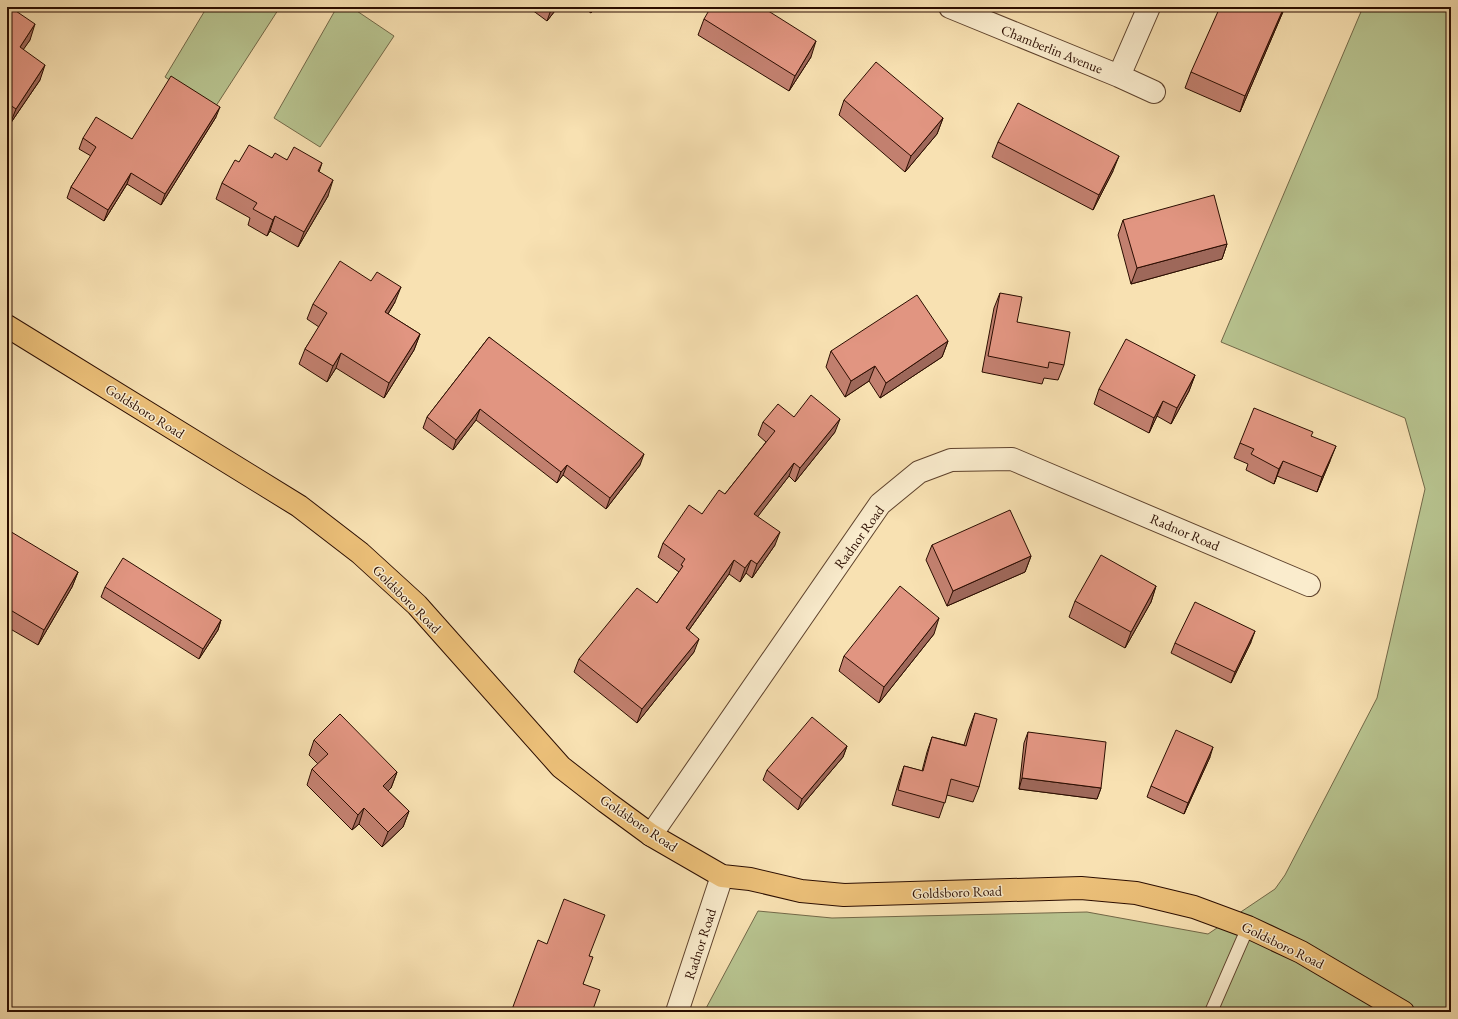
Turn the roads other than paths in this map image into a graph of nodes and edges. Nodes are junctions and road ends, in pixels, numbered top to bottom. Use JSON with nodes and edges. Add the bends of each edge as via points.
{"nodes":[{"id":1,"x":950,"y":7,"type":"edge"},
{"id":2,"x":1149,"y":7,"type":"edge"},
{"id":3,"x":1119,"y":76,"type":"junction"},
{"id":4,"x":1154,"y":92,"type":"dead end"},
{"id":5,"x":7,"y":326,"type":"edge"},
{"id":6,"x":1309,"y":585,"type":"dead end"},
{"id":7,"x":651,"y":835,"type":"junction"},
{"id":8,"x":722,"y":876,"type":"junction"},
{"id":9,"x":1248,"y":927,"type":"junction"},
{"id":10,"x":677,"y":1012,"type":"edge"},
{"id":11,"x":1212,"y":1012,"type":"edge"},
{"id":12,"x":1403,"y":1012,"type":"edge"}],
"edges":[{"from":1,"to":3,"type":"street","name":"Chamberlin Avenue"},
{"from":2,"to":3,"type":"street"},
{"from":3,"to":4,"type":"street","name":"Chamberlin Avenue"},
{"from":5,"to":7,"type":"main road","name":"Goldsboro Road","via":[[299,506],[360,553],[416,605],[561,766]]},
{"from":6,"to":7,"type":"street","name":"Radnor Road","via":[[1012,459],[951,460],[919,472],[880,504]]},
{"from":7,"to":8,"type":"main road","name":"Goldsboro Road"},
{"from":8,"to":9,"type":"main road","name":"Goldsboro Road","via":[[750,879],[801,891],[844,895],[1081,888],[1136,893],[1194,907]]},
{"from":8,"to":10,"type":"street","name":"Radnor Road"},
{"from":9,"to":11,"type":"lane"},
{"from":9,"to":12,"type":"main road","name":"Goldsboro Road","via":[[1301,952]]}]}
